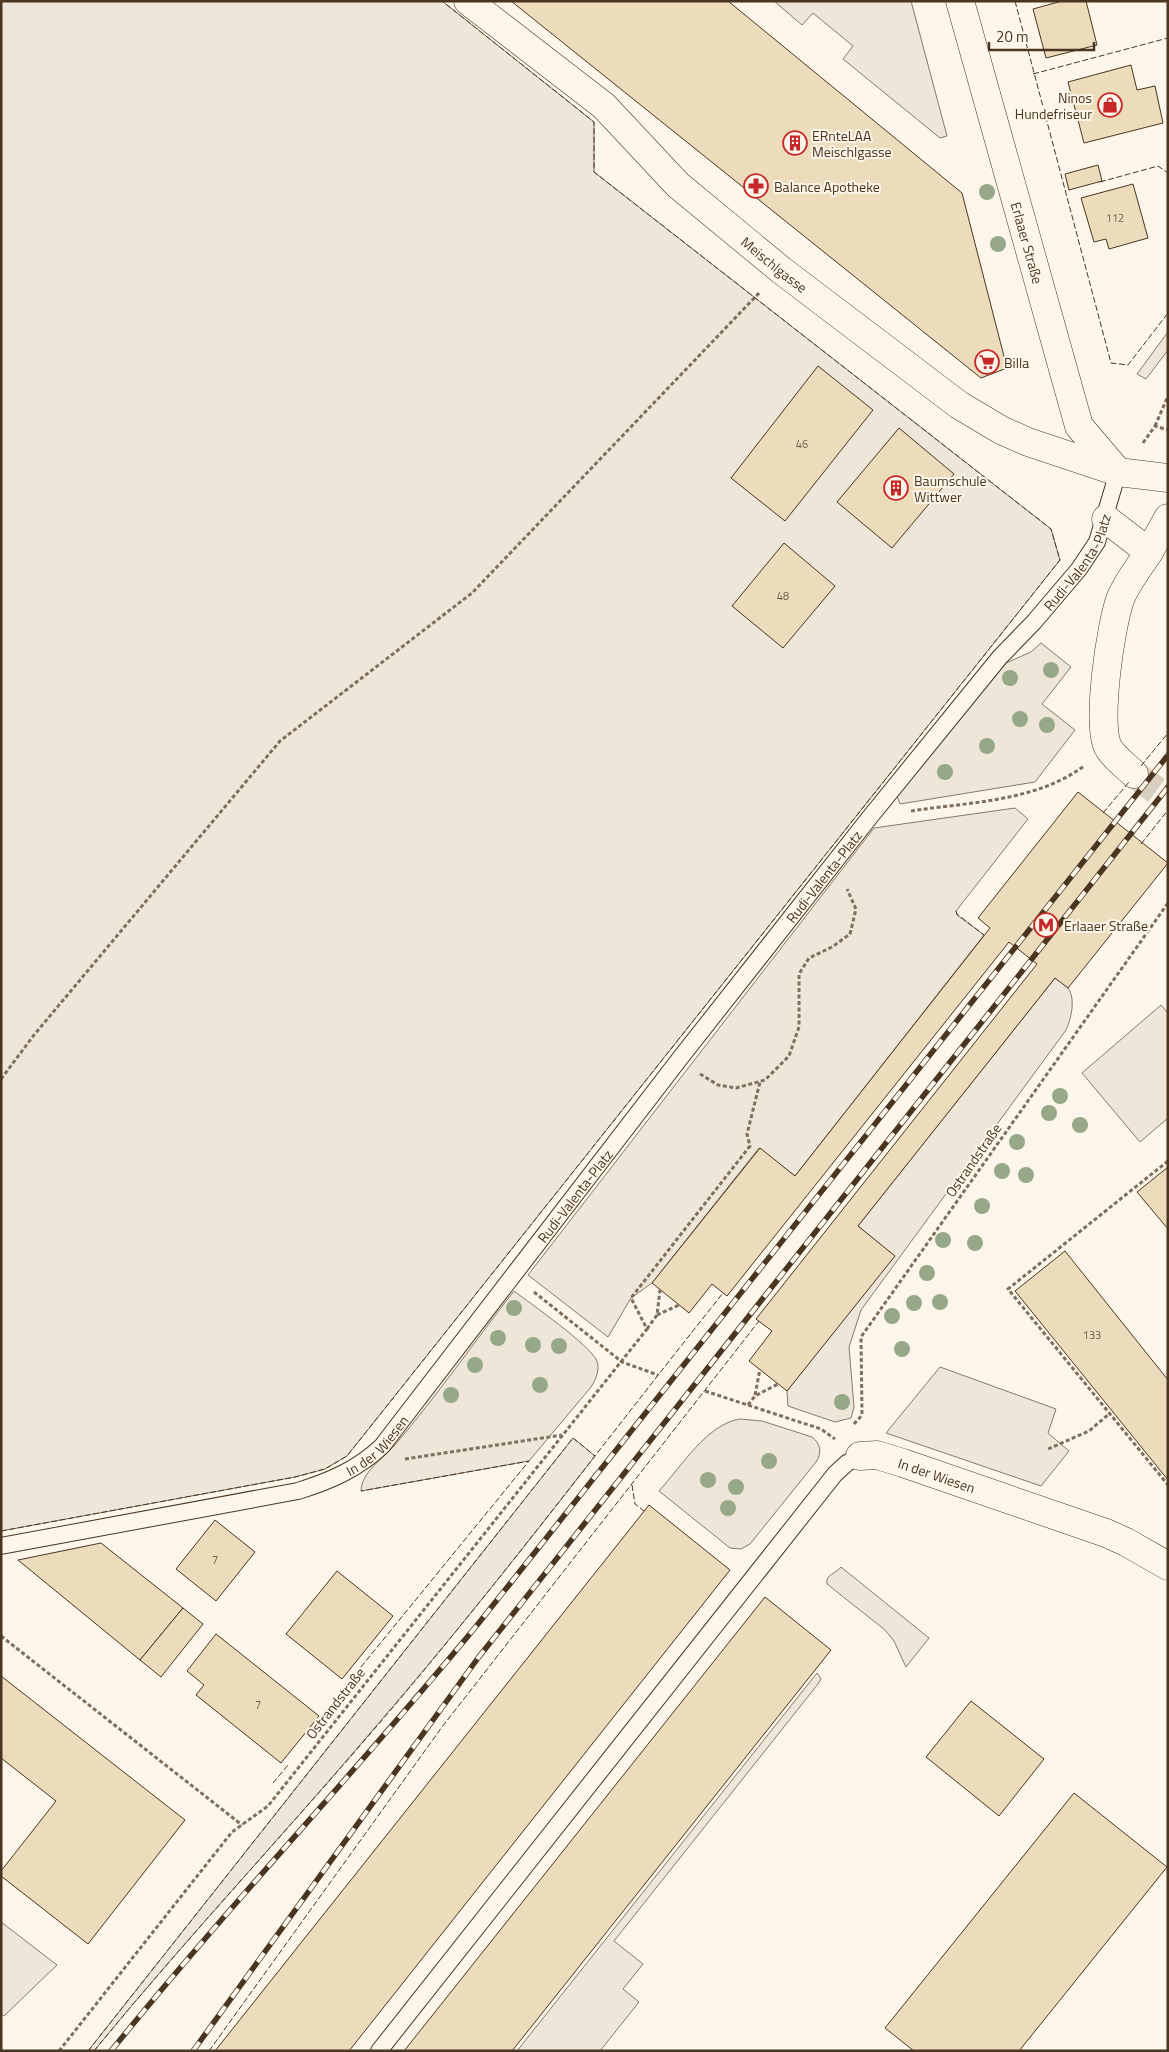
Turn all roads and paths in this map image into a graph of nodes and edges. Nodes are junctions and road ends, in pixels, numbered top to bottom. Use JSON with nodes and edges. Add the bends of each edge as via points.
{"nodes":[{"id":1,"x":468,"y":1,"type":"edge"},
{"id":2,"x":960,"y":1,"type":"edge"},
{"id":3,"x":781,"y":270,"type":"junction"},
{"id":4,"x":1168,"y":396,"type":"edge"},
{"id":5,"x":1155,"y":426,"type":"dead end"},
{"id":6,"x":1118,"y":472,"type":"junction"},
{"id":7,"x":1168,"y":478,"type":"edge"},
{"id":8,"x":1168,"y":518,"type":"edge"},
{"id":9,"x":1106,"y":519,"type":"junction"},
{"id":10,"x":1148,"y":552,"type":"junction"},
{"id":11,"x":1108,"y":749,"type":"junction"},
{"id":12,"x":1134,"y":774,"type":"tunnel mouth"},
{"id":13,"x":870,"y":817,"type":"junction"},
{"id":14,"x":831,"y":869,"type":"junction"},
{"id":15,"x":1168,"y":903,"type":"edge"},
{"id":16,"x":681,"y":1057,"type":"junction"},
{"id":17,"x":1,"y":1079,"type":"edge"},
{"id":18,"x":760,"y":1082,"type":"junction"},
{"id":19,"x":1168,"y":1161,"type":"edge"},
{"id":20,"x":514,"y":1276,"type":"junction"},
{"id":21,"x":660,"y":1290,"type":"dead end"},
{"id":22,"x":679,"y":1305,"type":"dead end"},
{"id":23,"x":658,"y":1315,"type":"junction"},
{"id":24,"x":647,"y":1329,"type":"junction"},
{"id":25,"x":622,"y":1362,"type":"junction"},
{"id":26,"x":760,"y":1369,"type":"dead end"},
{"id":27,"x":658,"y":1374,"type":"dead end"},
{"id":28,"x":778,"y":1384,"type":"dead end"},
{"id":29,"x":705,"y":1390,"type":"dead end"},
{"id":30,"x":755,"y":1396,"type":"junction"},
{"id":31,"x":748,"y":1405,"type":"junction"},
{"id":32,"x":1110,"y":1414,"type":"junction"},
{"id":33,"x":563,"y":1435,"type":"junction"},
{"id":34,"x":837,"y":1440,"type":"junction"},
{"id":35,"x":1048,"y":1449,"type":"dead end"},
{"id":36,"x":860,"y":1456,"type":"junction"},
{"id":37,"x":356,"y":1467,"type":"junction"},
{"id":38,"x":1168,"y":1485,"type":"edge"},
{"id":39,"x":1,"y":1546,"type":"edge"},
{"id":40,"x":1168,"y":1566,"type":"edge"},
{"id":41,"x":1,"y":1636,"type":"edge"},
{"id":42,"x":242,"y":1825,"type":"junction"},
{"id":43,"x":59,"y":2051,"type":"edge"},
{"id":44,"x":379,"y":2051,"type":"edge"}],
"edges":[{"from":1,"to":3,"type":"street","name":"Meischlgasse","via":[[604,106],[678,184]]},
{"from":2,"to":6,"type":"street","name":"Erlaaer Straße","via":[[1079,426]]},
{"from":3,"to":6,"type":"street","name":"Meischlgasse","via":[[980,418],[1028,442]]},
{"from":3,"to":17,"type":"path","via":[[472,593],[280,741],[34,1035]]},
{"from":4,"to":5,"type":"path"},
{"from":6,"to":7,"type":"street","name":"Meischlgasse"},
{"from":6,"to":9,"type":"lane","name":"Rudi-Valenta-Platz"},
{"from":8,"to":10,"type":"street"},
{"from":9,"to":10,"type":"street"},
{"from":9,"to":13,"type":"lane","name":"Rudi-Valenta-Platz","via":[[1097,542],[1080,569],[1000,657]]},
{"from":10,"to":11,"type":"street","via":[[1121,596],[1115,616],[1102,714]]},
{"from":11,"to":12,"type":"street"},
{"from":11,"to":13,"type":"path","via":[[1066,780],[1026,794]]},
{"from":13,"to":14,"type":"lane","name":"Rudi-Valenta-Platz"},
{"from":14,"to":16,"type":"lane","name":"Rudi-Valenta-Platz"},
{"from":14,"to":18,"type":"path","via":[[844,884],[856,909],[850,934],[809,958],[799,974],[799,1027],[789,1056]]},
{"from":15,"to":34,"type":"path","name":"Ostrandstraße","via":[[861,1337],[862,1415]]},
{"from":16,"to":18,"type":"path","via":[[718,1085],[736,1088]]},
{"from":16,"to":20,"type":"lane","name":"Rudi-Valenta-Platz"},
{"from":18,"to":24,"type":"path","via":[[746,1134],[750,1146],[631,1298]]},
{"from":19,"to":32,"type":"path","via":[[1008,1289]]},
{"from":20,"to":25,"type":"path"},
{"from":20,"to":37,"type":"lane","name":"In der Wiesen","via":[[394,1432]]},
{"from":21,"to":23,"type":"path"},
{"from":22,"to":23,"type":"path"},
{"from":23,"to":24,"type":"path","name":"Ostrandstraße"},
{"from":24,"to":25,"type":"path","name":"Ostrandstraße"},
{"from":25,"to":27,"type":"path"},
{"from":25,"to":33,"type":"path","name":"Ostrandstraße"},
{"from":26,"to":30,"type":"path"},
{"from":28,"to":30,"type":"path"},
{"from":29,"to":31,"type":"path"},
{"from":30,"to":31,"type":"path"},
{"from":31,"to":34,"type":"path","via":[[821,1429]]},
{"from":32,"to":35,"type":"path","via":[[1089,1431]]},
{"from":32,"to":38,"type":"path"},
{"from":33,"to":37,"type":"path"},
{"from":33,"to":42,"type":"path","name":"Ostrandstraße","via":[[268,1806]]},
{"from":34,"to":36,"type":"path"},
{"from":36,"to":40,"type":"street","name":"In der Wiesen","via":[[876,1455],[903,1463],[1106,1533]]},
{"from":36,"to":44,"type":"lane","via":[[847,1462],[835,1474]]},
{"from":37,"to":39,"type":"lane","name":"In der Wiesen","via":[[298,1491]]},
{"from":41,"to":42,"type":"path"},
{"from":42,"to":43,"type":"path","name":"Ostrandstraße","via":[[232,1832]]}]}
